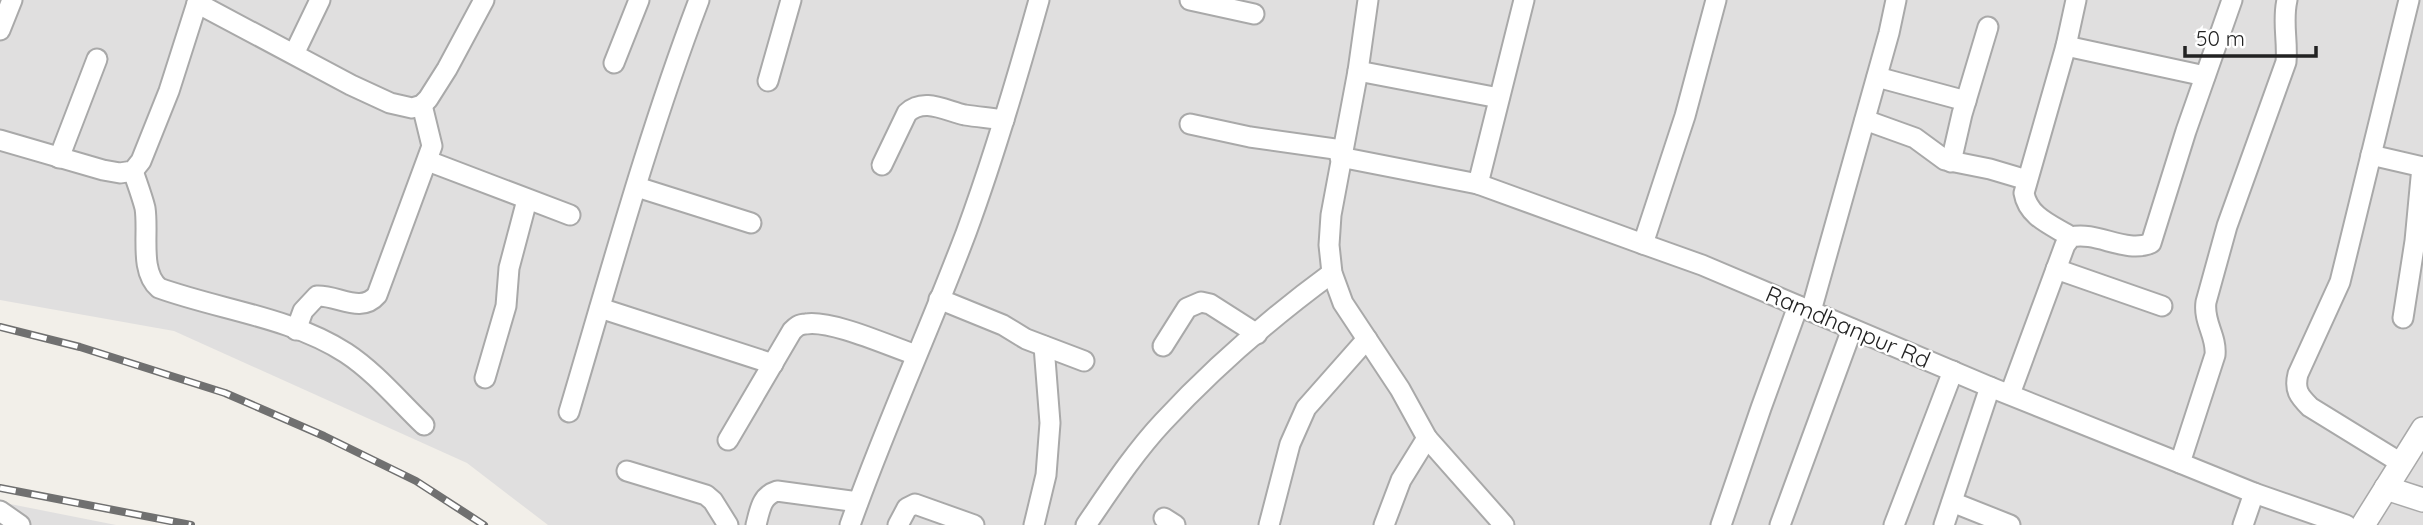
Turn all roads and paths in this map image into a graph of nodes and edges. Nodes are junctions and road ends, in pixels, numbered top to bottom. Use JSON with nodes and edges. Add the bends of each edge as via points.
{"nodes":[{"id":1,"x":12,"y":0,"type":"edge"},
{"id":2,"x":320,"y":0,"type":"edge"},
{"id":3,"x":484,"y":0,"type":"edge"},
{"id":4,"x":639,"y":0,"type":"edge"},
{"id":5,"x":699,"y":0,"type":"edge"},
{"id":6,"x":791,"y":0,"type":"edge"},
{"id":7,"x":1039,"y":0,"type":"edge"},
{"id":8,"x":1190,"y":0,"type":"edge"},
{"id":9,"x":1368,"y":0,"type":"edge"},
{"id":10,"x":1524,"y":0,"type":"edge"},
{"id":11,"x":1716,"y":0,"type":"edge"},
{"id":12,"x":1896,"y":0,"type":"edge"},
{"id":13,"x":2076,"y":0,"type":"edge"},
{"id":14,"x":2232,"y":0,"type":"edge"},
{"id":15,"x":2287,"y":0,"type":"edge"},
{"id":16,"x":2409,"y":0,"type":"edge"},
{"id":17,"x":197,"y":1,"type":"edge"},
{"id":18,"x":1254,"y":14,"type":"dead end"},
{"id":19,"x":1988,"y":27,"type":"dead end"},
{"id":20,"x":0,"y":30,"type":"edge"},
{"id":21,"x":2066,"y":46,"type":"junction"},
{"id":22,"x":294,"y":54,"type":"junction"},
{"id":23,"x":97,"y":60,"type":"dead end"},
{"id":24,"x":614,"y":63,"type":"dead end"},
{"id":25,"x":1358,"y":71,"type":"junction"},
{"id":26,"x":2205,"y":76,"type":"junction"},
{"id":27,"x":1877,"y":77,"type":"junction"},
{"id":28,"x":768,"y":81,"type":"dead end"},
{"id":29,"x":1499,"y":98,"type":"junction"},
{"id":30,"x":1966,"y":101,"type":"junction"},
{"id":31,"x":422,"y":105,"type":"junction"},
{"id":32,"x":1004,"y":120,"type":"junction"},
{"id":33,"x":1865,"y":120,"type":"junction"},
{"id":34,"x":1189,"y":124,"type":"dead end"},
{"id":35,"x":0,"y":140,"type":"edge"},
{"id":36,"x":1341,"y":153,"type":"junction"},
{"id":37,"x":2371,"y":155,"type":"junction"},
{"id":38,"x":59,"y":158,"type":"junction"},
{"id":39,"x":428,"y":161,"type":"junction"},
{"id":40,"x":1951,"y":162,"type":"junction"},
{"id":41,"x":882,"y":165,"type":"dead end"},
{"id":42,"x":2423,"y":167,"type":"edge"},
{"id":43,"x":133,"y":171,"type":"junction"},
{"id":44,"x":2027,"y":180,"type":"junction"},
{"id":45,"x":1478,"y":184,"type":"junction"},
{"id":46,"x":636,"y":187,"type":"junction"},
{"id":47,"x":527,"y":200,"type":"junction"},
{"id":48,"x":569,"y":215,"type":"dead end"},
{"id":49,"x":751,"y":223,"type":"dead end"},
{"id":50,"x":2071,"y":237,"type":"junction"},
{"id":51,"x":1643,"y":244,"type":"junction"},
{"id":52,"x":2056,"y":269,"type":"junction"},
{"id":53,"x":1332,"y":273,"type":"junction"},
{"id":54,"x":939,"y":299,"type":"junction"},
{"id":55,"x":2162,"y":306,"type":"dead end"},
{"id":56,"x":600,"y":308,"type":"junction"},
{"id":57,"x":1805,"y":309,"type":"junction"},
{"id":58,"x":2403,"y":318,"type":"dead end"},
{"id":59,"x":1852,"y":329,"type":"junction"},
{"id":60,"x":296,"y":330,"type":"junction"},
{"id":61,"x":1256,"y":334,"type":"junction"},
{"id":62,"x":1367,"y":339,"type":"junction"},
{"id":63,"x":1044,"y":346,"type":"junction"},
{"id":64,"x":1163,"y":346,"type":"dead end"},
{"id":65,"x":916,"y":355,"type":"junction"},
{"id":66,"x":1084,"y":361,"type":"dead end"},
{"id":67,"x":773,"y":364,"type":"junction"},
{"id":68,"x":1953,"y":371,"type":"junction"},
{"id":69,"x":485,"y":378,"type":"dead end"},
{"id":70,"x":1990,"y":387,"type":"junction"},
{"id":71,"x":2010,"y":394,"type":"junction"},
{"id":72,"x":569,"y":412,"type":"dead end"},
{"id":73,"x":424,"y":425,"type":"dead end"},
{"id":74,"x":2423,"y":429,"type":"edge"},
{"id":75,"x":1427,"y":438,"type":"junction"},
{"id":76,"x":728,"y":440,"type":"dead end"},
{"id":77,"x":2180,"y":463,"type":"junction"},
{"id":78,"x":2401,"y":463,"type":"junction"},
{"id":79,"x":627,"y":471,"type":"dead end"},
{"id":80,"x":2386,"y":488,"type":"junction"},
{"id":81,"x":2254,"y":493,"type":"junction"},
{"id":82,"x":2423,"y":500,"type":"edge"},
{"id":83,"x":858,"y":502,"type":"junction"},
{"id":84,"x":1952,"y":502,"type":"junction"},
{"id":85,"x":0,"y":511,"type":"edge"},
{"id":86,"x":946,"y":520,"type":"edge"},
{"id":87,"x":20,"y":525,"type":"edge"},
{"id":88,"x":728,"y":525,"type":"edge"},
{"id":89,"x":756,"y":525,"type":"edge"},
{"id":90,"x":850,"y":525,"type":"edge"},
{"id":91,"x":898,"y":525,"type":"edge"},
{"id":92,"x":974,"y":525,"type":"edge"},
{"id":93,"x":1034,"y":525,"type":"edge"},
{"id":94,"x":1086,"y":525,"type":"edge"},
{"id":95,"x":1269,"y":525,"type":"edge"},
{"id":96,"x":1384,"y":525,"type":"edge"},
{"id":97,"x":1504,"y":525,"type":"edge"},
{"id":98,"x":1721,"y":525,"type":"edge"},
{"id":99,"x":1780,"y":525,"type":"edge"},
{"id":100,"x":1894,"y":525,"type":"edge"},
{"id":101,"x":1944,"y":525,"type":"edge"},
{"id":102,"x":2010,"y":525,"type":"edge"},
{"id":103,"x":2243,"y":525,"type":"edge"},
{"id":104,"x":2346,"y":525,"type":"edge"},
{"id":105,"x":2362,"y":525,"type":"edge"}],
"edges":[{"from":1,"to":20,"type":"street"},
{"from":2,"to":22,"type":"street"},
{"from":3,"to":31,"type":"street"},
{"from":4,"to":24,"type":"street"},
{"from":5,"to":46,"type":"street"},
{"from":6,"to":28,"type":"street"},
{"from":7,"to":32,"type":"street"},
{"from":8,"to":18,"type":"street"},
{"from":9,"to":25,"type":"street"},
{"from":10,"to":29,"type":"street"},
{"from":11,"to":51,"type":"street","via":[[1685,116]]},
{"from":12,"to":27,"type":"street"},
{"from":13,"to":21,"type":"street"},
{"from":14,"to":26,"type":"street"},
{"from":15,"to":77,"type":"street","via":[[2283,26],[2286,62],[2227,226],[2206,302],[2204,313],[2216,344],[2215,355]]},
{"from":16,"to":37,"type":"street"},
{"from":17,"to":22,"type":"street"},
{"from":17,"to":43,"type":"street","via":[[169,91]]},
{"from":19,"to":30,"type":"street"},
{"from":21,"to":26,"type":"street"},
{"from":21,"to":44,"type":"street"},
{"from":22,"to":31,"type":"street","via":[[390,103],[412,108]]},
{"from":23,"to":38,"type":"street"},
{"from":25,"to":29,"type":"street"},
{"from":25,"to":36,"type":"street"},
{"from":26,"to":50,"type":"street","via":[[2151,243],[2136,246]]},
{"from":27,"to":30,"type":"street"},
{"from":27,"to":33,"type":"street"},
{"from":29,"to":45,"type":"street"},
{"from":30,"to":40,"type":"street"},
{"from":31,"to":39,"type":"street","via":[[432,146]]},
{"from":32,"to":41,"type":"street","via":[[932,106],[913,108]]},
{"from":32,"to":54,"type":"street"},
{"from":33,"to":40,"type":"street","via":[[1915,138]]},
{"from":33,"to":57,"type":"street"},
{"from":34,"to":36,"type":"street","name":"Ramdhanpur Rd"},
{"from":35,"to":38,"type":"street"},
{"from":36,"to":45,"type":"street","name":"Ramdhanpur Rd"},
{"from":36,"to":53,"type":"street","via":[[1329,245]]},
{"from":37,"to":42,"type":"street"},
{"from":37,"to":78,"type":"street","via":[[2340,282],[2295,385],[2310,407]]},
{"from":38,"to":43,"type":"street","via":[[120,173]]},
{"from":39,"to":47,"type":"street"},
{"from":39,"to":60,"type":"street","via":[[371,303],[317,296],[303,310]]},
{"from":40,"to":44,"type":"street"},
{"from":42,"to":58,"type":"street"},
{"from":43,"to":60,"type":"street","via":[[144,206],[148,267],[159,288]]},
{"from":44,"to":50,"type":"street","via":[[2026,202],[2035,215]]},
{"from":45,"to":51,"type":"street","name":"Ramdhanpur Rd"},
{"from":46,"to":49,"type":"street"},
{"from":46,"to":56,"type":"street"},
{"from":47,"to":48,"type":"street"},
{"from":47,"to":69,"type":"street","via":[[509,268],[506,306]]},
{"from":50,"to":52,"type":"street"},
{"from":51,"to":57,"type":"street","name":"Ramdhanpur Rd"},
{"from":52,"to":55,"type":"street"},
{"from":52,"to":71,"type":"street"},
{"from":53,"to":61,"type":"street"},
{"from":53,"to":62,"type":"street","via":[[1343,303]]},
{"from":54,"to":63,"type":"street"},
{"from":54,"to":65,"type":"street"},
{"from":56,"to":67,"type":"street"},
{"from":56,"to":72,"type":"street"},
{"from":57,"to":59,"type":"street","name":"Ramdhanpur Rd"},
{"from":57,"to":98,"type":"street","via":[[1760,408]]},
{"from":59,"to":68,"type":"street","name":"Ramdhanpur Rd"},
{"from":59,"to":99,"type":"street"},
{"from":60,"to":73,"type":"street","via":[[346,353]]},
{"from":61,"to":64,"type":"street","via":[[1201,302],[1187,308]]},
{"from":61,"to":94,"type":"street","via":[[1162,423]]},
{"from":62,"to":75,"type":"street"},
{"from":62,"to":95,"type":"street","via":[[1306,408],[1290,444]]},
{"from":63,"to":66,"type":"street"},
{"from":63,"to":93,"type":"street","via":[[1050,423],[1046,475]]},
{"from":65,"to":67,"type":"street","via":[[808,323],[792,331]]},
{"from":65,"to":83,"type":"street"},
{"from":67,"to":76,"type":"street"},
{"from":68,"to":70,"type":"street","name":"Ramdhanpur Rd"},
{"from":68,"to":100,"type":"street"},
{"from":70,"to":71,"type":"street","name":"Ramdhanpur Rd"},
{"from":70,"to":84,"type":"street"},
{"from":71,"to":77,"type":"street","name":"Ramdhanpur Rd"},
{"from":74,"to":78,"type":"street"},
{"from":75,"to":96,"type":"street","via":[[1401,480]]},
{"from":75,"to":97,"type":"street"},
{"from":77,"to":81,"type":"street","name":"Ramdhanpur Rd"},
{"from":78,"to":80,"type":"street"},
{"from":79,"to":88,"type":"street","via":[[706,495]]},
{"from":80,"to":82,"type":"street"},
{"from":80,"to":105,"type":"street"},
{"from":81,"to":103,"type":"street"},
{"from":81,"to":104,"type":"street","name":"Ramdhanpur Rd"},
{"from":83,"to":89,"type":"street","via":[[777,491],[763,500]]},
{"from":83,"to":90,"type":"street"},
{"from":84,"to":101,"type":"street"},
{"from":84,"to":102,"type":"street"},
{"from":85,"to":87,"type":"street"},
{"from":86,"to":91,"type":"street","via":[[915,503]]},
{"from":86,"to":92,"type":"street"}]}
